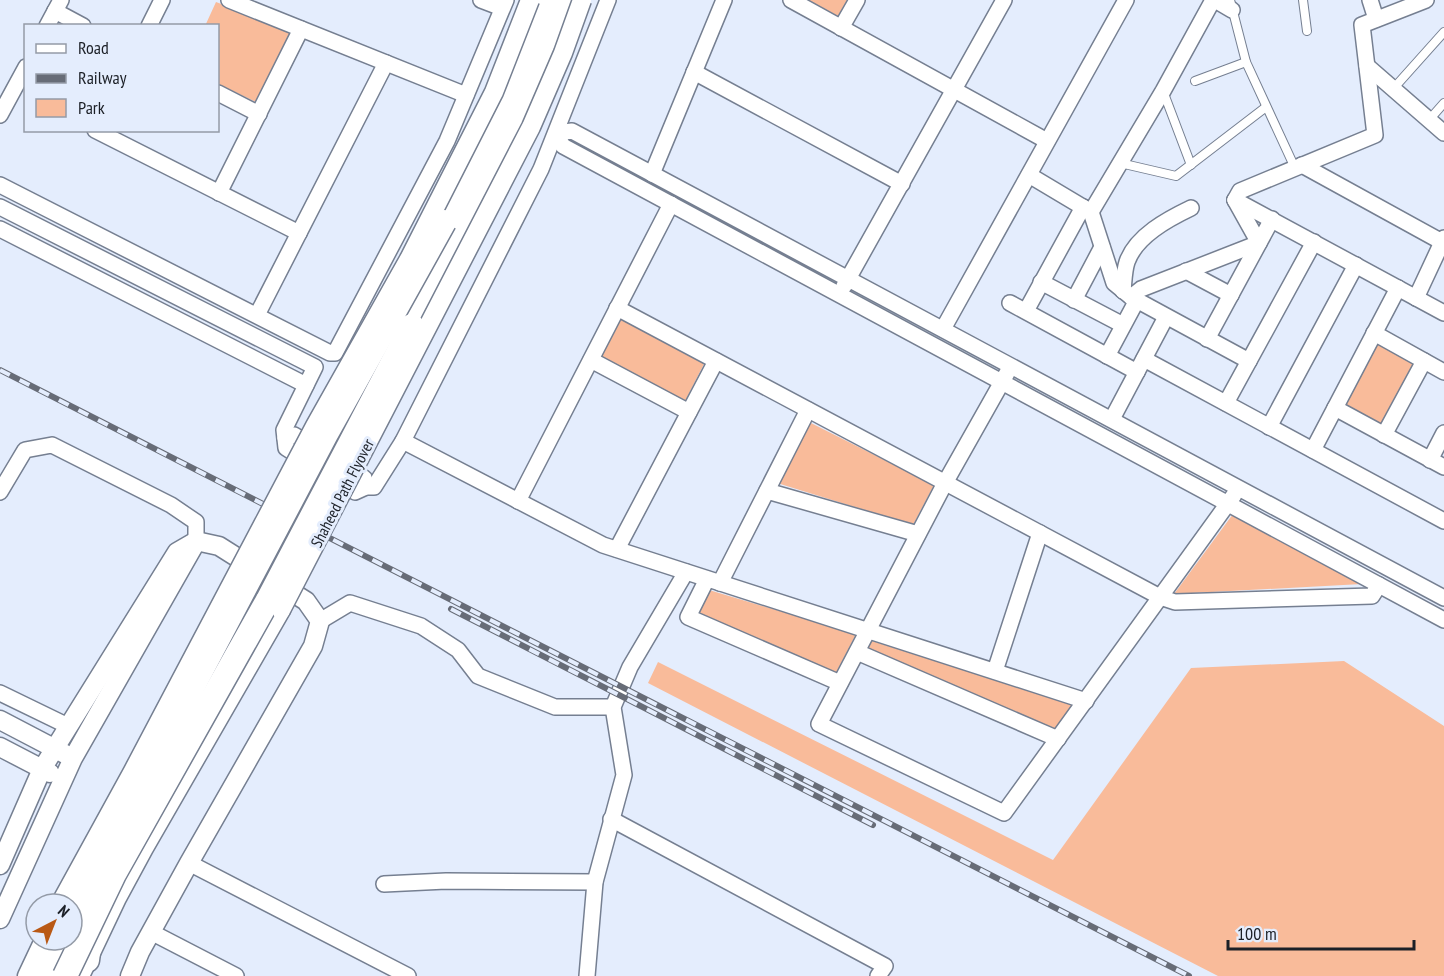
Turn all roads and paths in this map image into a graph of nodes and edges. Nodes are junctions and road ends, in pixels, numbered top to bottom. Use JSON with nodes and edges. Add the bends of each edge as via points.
{"nodes":[{"id":1,"x":162,"y":0,"type":"edge"},
{"id":2,"x":229,"y":0,"type":"edge"},
{"id":3,"x":481,"y":0,"type":"edge"},
{"id":4,"x":530,"y":0,"type":"edge"},
{"id":5,"x":543,"y":0,"type":"edge"},
{"id":6,"x":563,"y":0,"type":"edge"},
{"id":7,"x":582,"y":0,"type":"edge"},
{"id":8,"x":608,"y":0,"type":"edge"},
{"id":9,"x":724,"y":0,"type":"edge"},
{"id":10,"x":791,"y":0,"type":"edge"},
{"id":11,"x":857,"y":0,"type":"edge"},
{"id":12,"x":1004,"y":0,"type":"edge"},
{"id":13,"x":1126,"y":0,"type":"edge"},
{"id":14,"x":1214,"y":0,"type":"edge"},
{"id":15,"x":1303,"y":0,"type":"edge"},
{"id":16,"x":1370,"y":0,"type":"edge"},
{"id":17,"x":1426,"y":0,"type":"edge"},
{"id":18,"x":504,"y":4,"type":"edge"},
{"id":19,"x":1231,"y":5,"type":"edge"},
{"id":20,"x":58,"y":6,"type":"edge"},
{"id":21,"x":1376,"y":19,"type":"junction"},
{"id":22,"x":48,"y":24,"type":"edge"},
{"id":23,"x":80,"y":24,"type":"edge"},
{"id":24,"x":150,"y":24,"type":"edge"},
{"id":25,"x":841,"y":28,"type":"junction"},
{"id":26,"x":301,"y":29,"type":"junction"},
{"id":27,"x":1307,"y":31,"type":"dead end"},
{"id":28,"x":1444,"y":32,"type":"edge"},
{"id":29,"x":1246,"y":62,"type":"junction"},
{"id":30,"x":386,"y":63,"type":"junction"},
{"id":31,"x":1367,"y":66,"type":"junction"},
{"id":32,"x":694,"y":72,"type":"junction"},
{"id":33,"x":24,"y":76,"type":"edge"},
{"id":34,"x":1195,"y":81,"type":"dead end"},
{"id":35,"x":1394,"y":89,"type":"junction"},
{"id":36,"x":954,"y":90,"type":"junction"},
{"id":37,"x":1163,"y":91,"type":"junction"},
{"id":38,"x":20,"y":93,"type":"edge"},
{"id":39,"x":219,"y":94,"type":"edge"},
{"id":40,"x":466,"y":95,"type":"junction"},
{"id":41,"x":1444,"y":103,"type":"edge"},
{"id":42,"x":1266,"y":107,"type":"junction"},
{"id":43,"x":259,"y":114,"type":"junction"},
{"id":44,"x":0,"y":115,"type":"edge"},
{"id":45,"x":1429,"y":120,"type":"junction"},
{"id":46,"x":99,"y":132,"type":"edge"},
{"id":47,"x":556,"y":133,"type":"junction"},
{"id":48,"x":1444,"y":133,"type":"edge"},
{"id":49,"x":1047,"y":141,"type":"junction"},
{"id":50,"x":1120,"y":163,"type":"junction"},
{"id":51,"x":1191,"y":165,"type":"junction"},
{"id":52,"x":1299,"y":166,"type":"junction"},
{"id":53,"x":652,"y":174,"type":"junction"},
{"id":54,"x":1029,"y":175,"type":"junction"},
{"id":55,"x":902,"y":184,"type":"junction"},
{"id":56,"x":0,"y":185,"type":"edge"},
{"id":57,"x":219,"y":193,"type":"junction"},
{"id":58,"x":1235,"y":200,"type":"junction"},
{"id":59,"x":671,"y":204,"type":"junction"},
{"id":60,"x":0,"y":207,"type":"edge"},
{"id":61,"x":1191,"y":208,"type":"dead end"},
{"id":62,"x":1087,"y":209,"type":"junction"},
{"id":63,"x":442,"y":211,"type":"junction"},
{"id":64,"x":1272,"y":219,"type":"junction"},
{"id":65,"x":0,"y":230,"type":"edge"},
{"id":66,"x":299,"y":233,"type":"junction"},
{"id":67,"x":1443,"y":240,"type":"edge"},
{"id":68,"x":1314,"y":242,"type":"junction"},
{"id":69,"x":1258,"y":243,"type":"junction"},
{"id":70,"x":1102,"y":247,"type":"junction"},
{"id":71,"x":1356,"y":265,"type":"junction"},
{"id":72,"x":1186,"y":272,"type":"junction"},
{"id":73,"x":848,"y":278,"type":"junction"},
{"id":74,"x":1041,"y":282,"type":"junction"},
{"id":75,"x":451,"y":284,"type":"junction"},
{"id":76,"x":1398,"y":288,"type":"junction"},
{"id":77,"x":840,"y":294,"type":"junction"},
{"id":78,"x":1230,"y":295,"type":"junction"},
{"id":79,"x":1130,"y":296,"type":"junction"},
{"id":80,"x":1416,"y":298,"type":"junction"},
{"id":81,"x":1074,"y":300,"type":"junction"},
{"id":82,"x":1010,"y":303,"type":"dead end"},
{"id":83,"x":617,"y":308,"type":"junction"},
{"id":84,"x":1026,"y":311,"type":"junction"},
{"id":85,"x":1444,"y":313,"type":"edge"},
{"id":86,"x":257,"y":315,"type":"junction"},
{"id":87,"x":1166,"y":317,"type":"junction"},
{"id":88,"x":1123,"y":325,"type":"junction"},
{"id":89,"x":412,"y":326,"type":"junction"},
{"id":90,"x":943,"y":329,"type":"junction"},
{"id":91,"x":1374,"y":333,"type":"junction"},
{"id":92,"x":1207,"y":339,"type":"junction"},
{"id":93,"x":1107,"y":356,"type":"junction"},
{"id":94,"x":591,"y":360,"type":"junction"},
{"id":95,"x":716,"y":361,"type":"junction"},
{"id":96,"x":1249,"y":361,"type":"junction"},
{"id":97,"x":1424,"y":361,"type":"junction"},
{"id":98,"x":1011,"y":365,"type":"junction"},
{"id":99,"x":1140,"y":365,"type":"junction"},
{"id":100,"x":1444,"y":372,"type":"edge"},
{"id":101,"x":1002,"y":381,"type":"junction"},
{"id":102,"x":306,"y":385,"type":"junction"},
{"id":103,"x":1226,"y":404,"type":"junction"},
{"id":104,"x":1335,"y":408,"type":"junction"},
{"id":105,"x":808,"y":410,"type":"junction"},
{"id":106,"x":689,"y":412,"type":"junction"},
{"id":107,"x":1112,"y":419,"type":"junction"},
{"id":108,"x":1269,"y":427,"type":"junction"},
{"id":109,"x":1444,"y":434,"type":"edge"},
{"id":110,"x":1384,"y":435,"type":"junction"},
{"id":111,"x":403,"y":441,"type":"junction"},
{"id":112,"x":1313,"y":450,"type":"junction"},
{"id":113,"x":1430,"y":460,"type":"junction"},
{"id":114,"x":1444,"y":467,"type":"edge"},
{"id":115,"x":5,"y":472,"type":"edge"},
{"id":116,"x":945,"y":483,"type":"junction"},
{"id":117,"x":1239,"y":488,"type":"junction"},
{"id":118,"x":767,"y":491,"type":"junction"},
{"id":119,"x":0,"y":492,"type":"edge"},
{"id":120,"x":518,"y":501,"type":"junction"},
{"id":121,"x":1228,"y":503,"type":"junction"},
{"id":122,"x":1444,"y":521,"type":"edge"},
{"id":123,"x":1040,"y":533,"type":"junction"},
{"id":124,"x":918,"y":534,"type":"junction"},
{"id":125,"x":196,"y":540,"type":"junction"},
{"id":126,"x":617,"y":549,"type":"junction"},
{"id":127,"x":686,"y":572,"type":"junction"},
{"id":128,"x":713,"y":581,"type":"junction"},
{"id":129,"x":1379,"y":585,"type":"junction"},
{"id":130,"x":1160,"y":597,"type":"junction"},
{"id":131,"x":1444,"y":598,"type":"edge"},
{"id":132,"x":1444,"y":620,"type":"edge"},
{"id":133,"x":320,"y":621,"type":"junction"},
{"id":134,"x":868,"y":630,"type":"junction"},
{"id":135,"x":857,"y":651,"type":"junction"},
{"id":136,"x":995,"y":671,"type":"junction"},
{"id":137,"x":840,"y":683,"type":"junction"},
{"id":138,"x":0,"y":693,"type":"edge"},
{"id":139,"x":1086,"y":700,"type":"junction"},
{"id":140,"x":613,"y":707,"type":"junction"},
{"id":141,"x":0,"y":720,"type":"edge"},
{"id":142,"x":68,"y":726,"type":"junction"},
{"id":143,"x":1058,"y":739,"type":"junction"},
{"id":144,"x":0,"y":747,"type":"edge"},
{"id":145,"x":54,"y":748,"type":"junction"},
{"id":146,"x":73,"y":758,"type":"junction"},
{"id":147,"x":42,"y":769,"type":"junction"},
{"id":148,"x":63,"y":780,"type":"junction"},
{"id":149,"x":109,"y":816,"type":"junction"},
{"id":150,"x":611,"y":819,"type":"junction"},
{"id":151,"x":105,"y":851,"type":"junction"},
{"id":152,"x":189,"y":863,"type":"junction"},
{"id":153,"x":0,"y":865,"type":"edge"},
{"id":154,"x":595,"y":882,"type":"junction"},
{"id":155,"x":384,"y":884,"type":"dead end"},
{"id":156,"x":82,"y":892,"type":"edge"},
{"id":157,"x":84,"y":892,"type":"edge"},
{"id":158,"x":84,"y":901,"type":"edge"},
{"id":159,"x":0,"y":919,"type":"edge"},
{"id":160,"x":151,"y":932,"type":"junction"},
{"id":161,"x":38,"y":952,"type":"edge"},
{"id":162,"x":54,"y":952,"type":"edge"},
{"id":163,"x":69,"y":952,"type":"edge"},
{"id":164,"x":82,"y":952,"type":"edge"},
{"id":165,"x":84,"y":968,"type":"edge"},
{"id":166,"x":27,"y":976,"type":"edge"},
{"id":167,"x":43,"y":976,"type":"edge"},
{"id":168,"x":65,"y":976,"type":"edge"},
{"id":169,"x":130,"y":976,"type":"edge"},
{"id":170,"x":236,"y":976,"type":"edge"},
{"id":171,"x":408,"y":976,"type":"edge"},
{"id":172,"x":587,"y":976,"type":"edge"},
{"id":173,"x":878,"y":976,"type":"edge"}],
"edges":[{"from":1,"to":24,"type":"street"},
{"from":2,"to":26,"type":"street"},
{"from":3,"to":18,"type":"street"},
{"from":4,"to":63,"type":"street","name":"Shaheed Path Flyover","bridge":true},
{"from":5,"to":63,"type":"highway","name":"Shaheed Path Flyover","via":[[504,96]]},
{"from":6,"to":89,"type":"highway","name":"Shaheed Path Flyover","via":[[474,211]]},
{"from":7,"to":75,"type":"street","name":"Shaheed Path Flyover","bridge":true,"via":[[531,127]]},
{"from":8,"to":47,"type":"street"},
{"from":9,"to":32,"type":"street"},
{"from":10,"to":25,"type":"street"},
{"from":11,"to":25,"type":"street"},
{"from":12,"to":36,"type":"street"},
{"from":13,"to":49,"type":"street"},
{"from":14,"to":19,"type":"street"},
{"from":14,"to":37,"type":"street"},
{"from":15,"to":27,"type":"lane"},
{"from":16,"to":21,"type":"street"},
{"from":17,"to":21,"type":"street"},
{"from":18,"to":40,"type":"street"},
{"from":19,"to":29,"type":"lane"},
{"from":20,"to":22,"type":"street"},
{"from":20,"to":23,"type":"street"},
{"from":21,"to":31,"type":"street","via":[[1362,25]]},
{"from":25,"to":36,"type":"street"},
{"from":26,"to":30,"type":"street"},
{"from":26,"to":43,"type":"street"},
{"from":28,"to":35,"type":"lane"},
{"from":29,"to":34,"type":"lane"},
{"from":29,"to":42,"type":"lane"},
{"from":30,"to":40,"type":"street"},
{"from":30,"to":66,"type":"street"},
{"from":31,"to":35,"type":"street"},
{"from":31,"to":52,"type":"street","via":[[1375,135]]},
{"from":32,"to":53,"type":"street"},
{"from":32,"to":55,"type":"street"},
{"from":33,"to":38,"type":"street"},
{"from":35,"to":45,"type":"street"},
{"from":36,"to":49,"type":"street"},
{"from":36,"to":55,"type":"street"},
{"from":37,"to":50,"type":"street"},
{"from":37,"to":51,"type":"lane"},
{"from":38,"to":44,"type":"street"},
{"from":39,"to":43,"type":"street"},
{"from":40,"to":86,"type":"street","via":[[447,141],[337,351],[330,353]]},
{"from":41,"to":45,"type":"lane"},
{"from":42,"to":51,"type":"lane"},
{"from":42,"to":52,"type":"lane"},
{"from":43,"to":57,"type":"street"},
{"from":45,"to":48,"type":"street"},
{"from":46,"to":57,"type":"street"},
{"from":47,"to":53,"type":"street","via":[[572,131]]},
{"from":47,"to":59,"type":"street","via":[[563,146]]},
{"from":47,"to":111,"type":"street"},
{"from":49,"to":54,"type":"street"},
{"from":50,"to":51,"type":"lane","via":[[1176,176]]},
{"from":50,"to":62,"type":"street"},
{"from":52,"to":58,"type":"street","via":[[1240,191]]},
{"from":52,"to":67,"type":"street"},
{"from":53,"to":73,"type":"street"},
{"from":54,"to":62,"type":"street"},
{"from":54,"to":90,"type":"street"},
{"from":55,"to":73,"type":"street"},
{"from":56,"to":86,"type":"street"},
{"from":57,"to":66,"type":"street"},
{"from":58,"to":64,"type":"street"},
{"from":58,"to":69,"type":"street"},
{"from":59,"to":77,"type":"street"},
{"from":59,"to":83,"type":"street"},
{"from":60,"to":102,"type":"street","via":[[305,361],[315,367]]},
{"from":61,"to":79,"type":"street","via":[[1138,243],[1126,263]]},
{"from":62,"to":70,"type":"street"},
{"from":62,"to":74,"type":"street"},
{"from":63,"to":149,"type":"street","name":"Shaheed Path Flyover","bridge":true,"via":[[409,259],[315,426]]},
{"from":63,"to":151,"type":"highway","name":"Shaheed Path Flyover","bridge":true},
{"from":64,"to":68,"type":"street"},
{"from":64,"to":69,"type":"street"},
{"from":65,"to":102,"type":"street"},
{"from":66,"to":86,"type":"street"},
{"from":67,"to":80,"type":"street"},
{"from":68,"to":71,"type":"street"},
{"from":68,"to":96,"type":"street"},
{"from":69,"to":72,"type":"street"},
{"from":69,"to":78,"type":"street"},
{"from":70,"to":79,"type":"street","via":[[1114,284]]},
{"from":70,"to":81,"type":"street"},
{"from":71,"to":76,"type":"street"},
{"from":71,"to":108,"type":"street"},
{"from":72,"to":78,"type":"street"},
{"from":72,"to":79,"type":"street"},
{"from":73,"to":77,"type":"street"},
{"from":73,"to":90,"type":"street"},
{"from":74,"to":81,"type":"street"},
{"from":74,"to":84,"type":"street"},
{"from":75,"to":89,"type":"highway","bridge":true},
{"from":75,"to":165,"type":"street","name":"Shaheed Path Flyover","bridge":true,"via":[[281,610],[144,848]]},
{"from":76,"to":80,"type":"street"},
{"from":76,"to":91,"type":"street"},
{"from":77,"to":101,"type":"street"},
{"from":78,"to":92,"type":"street"},
{"from":79,"to":87,"type":"street"},
{"from":79,"to":88,"type":"street"},
{"from":80,"to":85,"type":"street"},
{"from":81,"to":88,"type":"street"},
{"from":82,"to":84,"type":"street"},
{"from":83,"to":94,"type":"street"},
{"from":83,"to":95,"type":"street"},
{"from":84,"to":93,"type":"street"},
{"from":87,"to":92,"type":"street"},
{"from":87,"to":99,"type":"street"},
{"from":88,"to":93,"type":"street"},
{"from":89,"to":158,"type":"highway","name":"Shaheed Path Flyover","bridge":true,"via":[[268,600],[114,874]]},
{"from":90,"to":98,"type":"street"},
{"from":91,"to":97,"type":"street"},
{"from":91,"to":104,"type":"street"},
{"from":92,"to":96,"type":"street"},
{"from":93,"to":99,"type":"street"},
{"from":94,"to":106,"type":"street"},
{"from":94,"to":120,"type":"street"},
{"from":95,"to":105,"type":"street"},
{"from":95,"to":106,"type":"street"},
{"from":96,"to":103,"type":"street"},
{"from":97,"to":100,"type":"street"},
{"from":97,"to":110,"type":"street"},
{"from":98,"to":101,"type":"street"},
{"from":98,"to":107,"type":"street"},
{"from":99,"to":103,"type":"street"},
{"from":99,"to":107,"type":"street"},
{"from":101,"to":116,"type":"street"},
{"from":101,"to":121,"type":"street"},
{"from":102,"to":111,"type":"street","via":[[284,430],[286,448],[355,492],[374,487]]},
{"from":103,"to":108,"type":"street"},
{"from":104,"to":110,"type":"street"},
{"from":104,"to":112,"type":"street"},
{"from":105,"to":116,"type":"street"},
{"from":105,"to":118,"type":"street"},
{"from":106,"to":126,"type":"street"},
{"from":107,"to":117,"type":"street"},
{"from":108,"to":112,"type":"street"},
{"from":109,"to":113,"type":"street"},
{"from":110,"to":113,"type":"street"},
{"from":111,"to":120,"type":"street"},
{"from":112,"to":122,"type":"street"},
{"from":113,"to":114,"type":"street"},
{"from":115,"to":119,"type":"street"},
{"from":115,"to":125,"type":"street","via":[[26,450],[52,445],[171,505],[196,522]]},
{"from":116,"to":123,"type":"street"},
{"from":116,"to":124,"type":"street"},
{"from":117,"to":121,"type":"street"},
{"from":117,"to":131,"type":"street"},
{"from":118,"to":124,"type":"street"},
{"from":118,"to":128,"type":"street"},
{"from":120,"to":126,"type":"street"},
{"from":121,"to":129,"type":"street"},
{"from":121,"to":130,"type":"street"},
{"from":123,"to":130,"type":"street"},
{"from":123,"to":136,"type":"street"},
{"from":124,"to":134,"type":"street"},
{"from":125,"to":133,"type":"street","via":[[219,546],[306,601]]},
{"from":125,"to":142,"type":"street","via":[[177,552]]},
{"from":125,"to":146,"type":"street"},
{"from":126,"to":127,"type":"street"},
{"from":127,"to":128,"type":"street"},
{"from":127,"to":140,"type":"street","via":[[630,667]]},
{"from":128,"to":134,"type":"street"},
{"from":128,"to":137,"type":"street","via":[[688,617]]},
{"from":129,"to":130,"type":"street","via":[[1372,596],[1175,602]]},
{"from":129,"to":132,"type":"street"},
{"from":130,"to":139,"type":"street"},
{"from":133,"to":140,"type":"street","via":[[350,603],[421,626],[458,650],[478,676],[555,707]]},
{"from":133,"to":152,"type":"street","via":[[313,646]]},
{"from":134,"to":135,"type":"street"},
{"from":134,"to":136,"type":"street"},
{"from":135,"to":137,"type":"street"},
{"from":135,"to":143,"type":"street"},
{"from":136,"to":139,"type":"street"},
{"from":137,"to":143,"type":"street","via":[[819,724],[1004,813]]},
{"from":138,"to":142,"type":"street"},
{"from":139,"to":143,"type":"street"},
{"from":140,"to":150,"type":"street","via":[[624,775]]},
{"from":141,"to":145,"type":"street"},
{"from":142,"to":145,"type":"street"},
{"from":144,"to":147,"type":"street"},
{"from":145,"to":146,"type":"street"},
{"from":145,"to":147,"type":"street"},
{"from":146,"to":148,"type":"street"},
{"from":147,"to":148,"type":"street"},
{"from":147,"to":153,"type":"street"},
{"from":148,"to":159,"type":"street"},
{"from":149,"to":151,"type":"highway","bridge":true},
{"from":149,"to":156,"type":"street","name":"Shaheed Path Flyover","bridge":true},
{"from":150,"to":154,"type":"street"},
{"from":150,"to":173,"type":"street","via":[[885,966]]},
{"from":151,"to":157,"type":"highway","name":"Shaheed Path Flyover","bridge":true},
{"from":152,"to":160,"type":"street"},
{"from":152,"to":171,"type":"street"},
{"from":154,"to":155,"type":"street"},
{"from":154,"to":172,"type":"street"},
{"from":160,"to":169,"type":"street"},
{"from":160,"to":170,"type":"street"},
{"from":161,"to":166,"type":"street"},
{"from":162,"to":167,"type":"highway"},
{"from":163,"to":168,"type":"highway","name":"Shaheed Path Flyover","bridge":true},
{"from":164,"to":165,"type":"highway","bridge":true}]}
